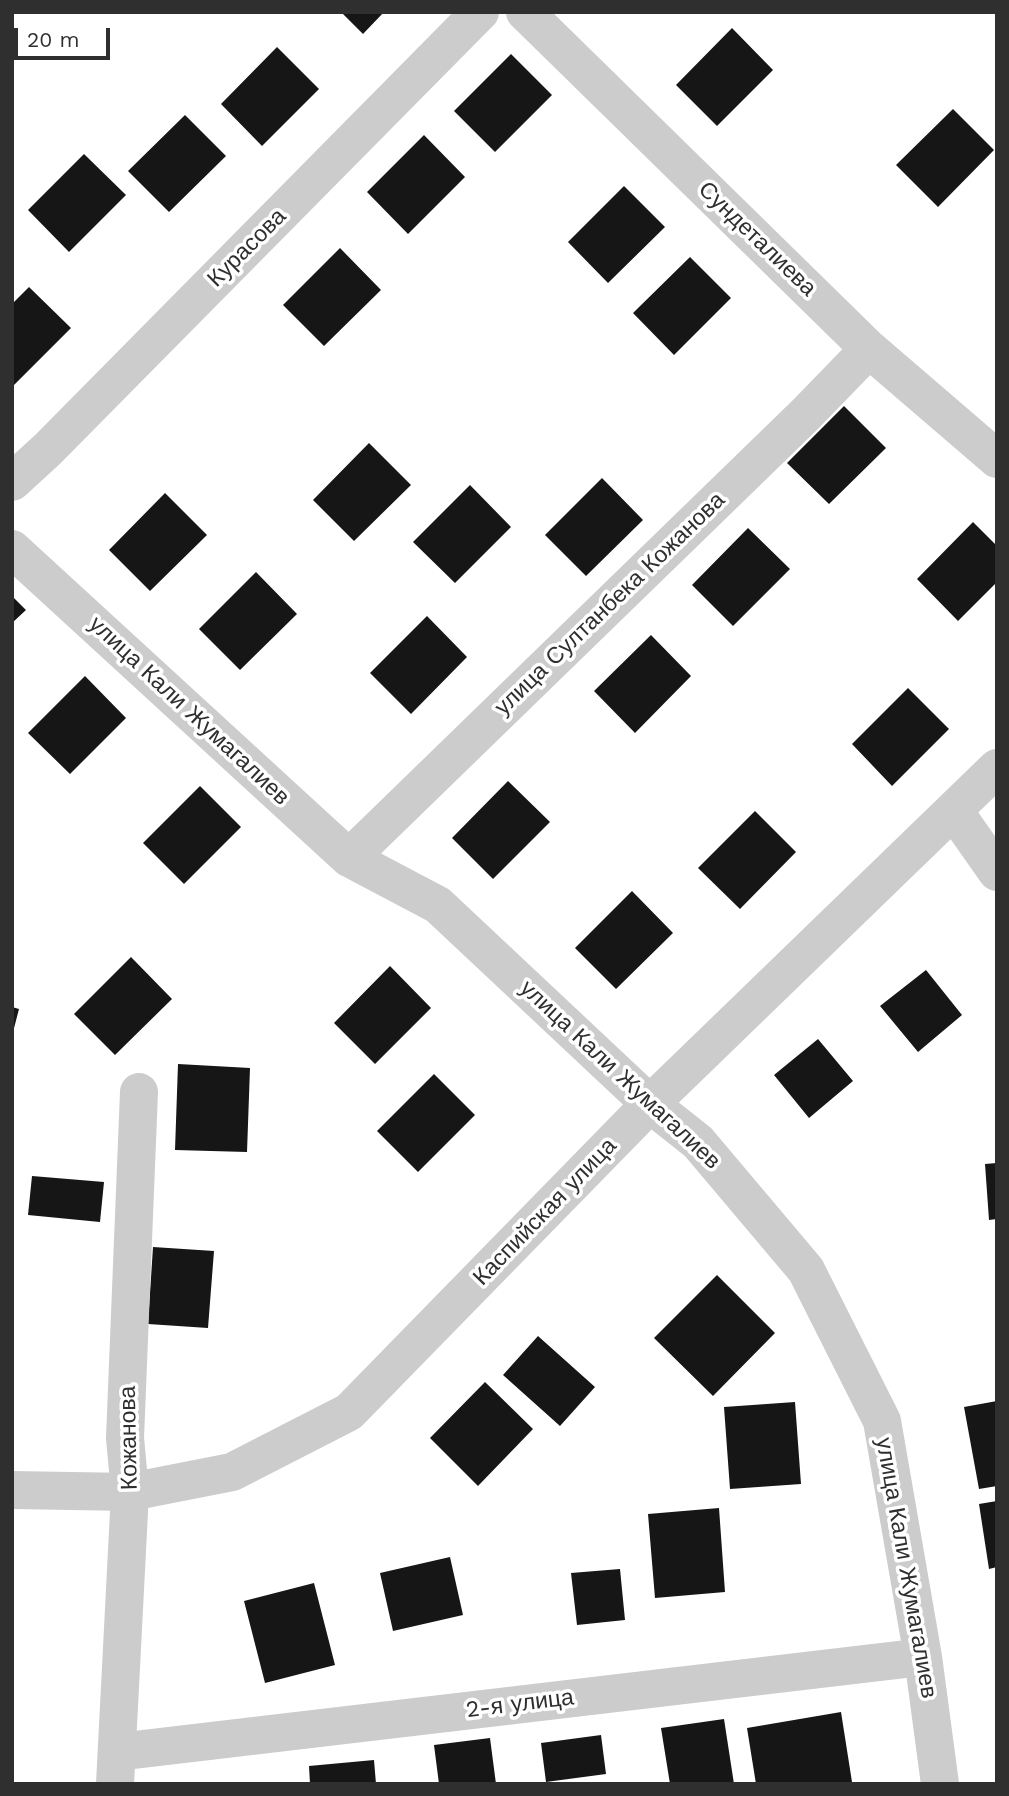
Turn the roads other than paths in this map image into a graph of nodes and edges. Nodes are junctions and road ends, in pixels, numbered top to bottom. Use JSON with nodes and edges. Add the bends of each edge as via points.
{"nodes":[{"id":1,"x":480,"y":12,"type":"edge"},
{"id":2,"x":526,"y":12,"type":"edge"},
{"id":3,"x":869,"y":349,"type":"junction"},
{"id":4,"x":997,"y":458,"type":"edge"},
{"id":5,"x":12,"y":482,"type":"edge"},
{"id":6,"x":12,"y":549,"type":"edge"},
{"id":7,"x":997,"y":768,"type":"edge"},
{"id":8,"x":954,"y":811,"type":"junction"},
{"id":9,"x":349,"y":858,"type":"junction"},
{"id":10,"x":997,"y":872,"type":"edge"},
{"id":11,"x":139,"y":1092,"type":"dead end"},
{"id":12,"x":650,"y":1104,"type":"junction"},
{"id":13,"x":12,"y":1490,"type":"edge"},
{"id":14,"x":130,"y":1492,"type":"junction"},
{"id":15,"x":923,"y":1657,"type":"junction"},
{"id":16,"x":116,"y":1768,"type":"edge"},
{"id":17,"x":940,"y":1784,"type":"edge"}],
"edges":[{"from":1,"to":5,"type":"street","name":"Курасова"},
{"from":2,"to":3,"type":"street","name":"Сундеталиева"},
{"from":3,"to":4,"type":"street","name":"Сундеталиева"},
{"from":3,"to":9,"type":"street","name":"улица Султанбека Кожанова"},
{"from":6,"to":9,"type":"street","name":"улица Кали Жумагалиев"},
{"from":7,"to":8,"type":"street","name":"Каспийская улица"},
{"from":8,"to":10,"type":"street"},
{"from":8,"to":12,"type":"street","name":"Каспийская улица"},
{"from":9,"to":12,"type":"street","name":"улица Кали Жумагалиев","via":[[438,905]]},
{"from":11,"to":14,"type":"street","name":"Кожанова","via":[[125,1438]]},
{"from":12,"to":14,"type":"street","name":"Каспийская улица","via":[[349,1412],[232,1472]]},
{"from":12,"to":15,"type":"street","name":"улица Кали Жумагалиев","via":[[698,1142],[806,1270],[881,1421]]},
{"from":13,"to":14,"type":"street","name":"Каспийская улица"},
{"from":14,"to":16,"type":"street","name":"Кожанова"},
{"from":15,"to":16,"type":"street","name":"2-я улица"},
{"from":15,"to":17,"type":"street","name":"улица Кали Жумагалиев"}]}
